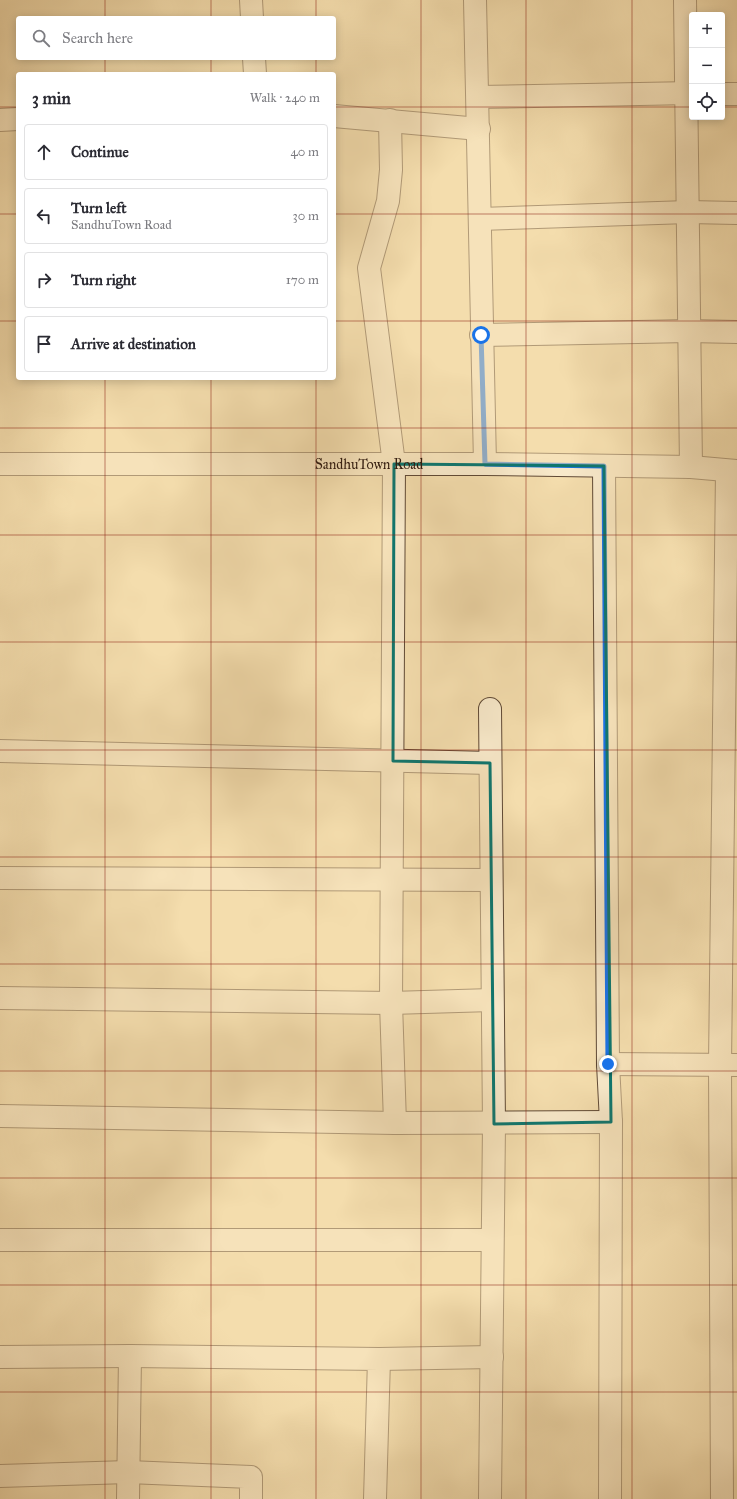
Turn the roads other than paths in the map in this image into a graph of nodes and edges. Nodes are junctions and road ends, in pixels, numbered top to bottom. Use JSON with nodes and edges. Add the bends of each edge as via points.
{"nodes":[{"id":1,"x":251,"y":0,"type":"edge"},
{"id":2,"x":475,"y":0,"type":"edge"},
{"id":3,"x":685,"y":0,"type":"edge"},
{"id":4,"x":252,"y":16,"type":"edge"},
{"id":5,"x":254,"y":60,"type":"edge"},
{"id":6,"x":255,"y":72,"type":"edge"},
{"id":7,"x":689,"y":93,"type":"edge"},
{"id":8,"x":725,"y":94,"type":"edge"},
{"id":9,"x":737,"y":94,"type":"edge"},
{"id":10,"x":478,"y":97,"type":"junction"},
{"id":11,"x":336,"y":116,"type":"edge"},
{"id":12,"x":16,"y":119,"type":"edge"},
{"id":13,"x":0,"y":120,"type":"edge"},
{"id":14,"x":390,"y":120,"type":"junction"},
{"id":15,"x":479,"y":129,"type":"junction"},
{"id":16,"x":688,"y":212,"type":"junction"},
{"id":17,"x":737,"y":213,"type":"edge"},
{"id":18,"x":480,"y":219,"type":"junction"},
{"id":19,"x":689,"y":331,"type":"junction"},
{"id":20,"x":737,"y":332,"type":"edge"},
{"id":21,"x":481,"y":335,"type":"junction"},
{"id":22,"x":0,"y":464,"type":"edge"},
{"id":23,"x":394,"y":464,"type":"junction"},
{"id":24,"x":485,"y":464,"type":"junction"},
{"id":25,"x":604,"y":466,"type":"junction"},
{"id":26,"x":691,"y":467,"type":"junction"},
{"id":27,"x":732,"y":471,"type":"edge"},
{"id":28,"x":490,"y":709,"type":"dead end"},
{"id":29,"x":0,"y":751,"type":"edge"},
{"id":30,"x":393,"y":761,"type":"junction"},
{"id":31,"x":490,"y":763,"type":"junction"},
{"id":32,"x":730,"y":764,"type":"edge"},
{"id":33,"x":0,"y":878,"type":"edge"},
{"id":34,"x":392,"y":880,"type":"junction"},
{"id":35,"x":491,"y":880,"type":"junction"},
{"id":36,"x":730,"y":882,"type":"edge"},
{"id":37,"x":0,"y":998,"type":"edge"},
{"id":38,"x":492,"y":1000,"type":"junction"},
{"id":39,"x":392,"y":1003,"type":"junction"},
{"id":40,"x":608,"y":1064,"type":"junction"},
{"id":41,"x":728,"y":1065,"type":"edge"},
{"id":42,"x":0,"y":1116,"type":"edge"},
{"id":43,"x":611,"y":1122,"type":"junction"},
{"id":44,"x":395,"y":1123,"type":"junction"},
{"id":45,"x":494,"y":1124,"type":"junction"},
{"id":46,"x":0,"y":1240,"type":"edge"},
{"id":47,"x":492,"y":1240,"type":"junction"},
{"id":48,"x":130,"y":1356,"type":"junction"},
{"id":49,"x":0,"y":1357,"type":"edge"},
{"id":50,"x":492,"y":1357,"type":"junction"},
{"id":51,"x":379,"y":1360,"type":"junction"},
{"id":52,"x":128,"y":1472,"type":"junction"},
{"id":53,"x":0,"y":1476,"type":"edge"},
{"id":54,"x":128,"y":1499,"type":"edge"},
{"id":55,"x":250,"y":1499,"type":"edge"},
{"id":56,"x":375,"y":1499,"type":"edge"},
{"id":57,"x":490,"y":1499,"type":"edge"},
{"id":58,"x":610,"y":1499,"type":"edge"},
{"id":59,"x":722,"y":1499,"type":"edge"}],
"edges":[{"from":1,"to":4,"type":"street"},
{"from":2,"to":10,"type":"street"},
{"from":3,"to":7,"type":"street"},
{"from":5,"to":6,"type":"street"},
{"from":7,"to":10,"type":"street"},
{"from":7,"to":16,"type":"street"},
{"from":8,"to":9,"type":"street"},
{"from":10,"to":15,"type":"street"},
{"from":11,"to":14,"type":"street"},
{"from":12,"to":13,"type":"street"},
{"from":14,"to":15,"type":"street"},
{"from":14,"to":23,"type":"street","via":[[391,170],[388,201],[369,268]]},
{"from":15,"to":18,"type":"street"},
{"from":16,"to":17,"type":"street"},
{"from":16,"to":18,"type":"street"},
{"from":16,"to":19,"type":"street"},
{"from":18,"to":21,"type":"street"},
{"from":19,"to":20,"type":"street"},
{"from":19,"to":21,"type":"street"},
{"from":19,"to":26,"type":"street"},
{"from":21,"to":24,"type":"street"},
{"from":22,"to":23,"type":"street","name":"SandhuTown Road"},
{"from":23,"to":24,"type":"street","name":"SandhuTown Road"},
{"from":23,"to":30,"type":"street"},
{"from":24,"to":25,"type":"street","name":"SandhuTown Road"},
{"from":25,"to":26,"type":"street","name":"SandhuTown Road"},
{"from":25,"to":40,"type":"street"},
{"from":26,"to":27,"type":"street","name":"SandhuTown Road"},
{"from":27,"to":32,"type":"street"},
{"from":28,"to":31,"type":"street"},
{"from":29,"to":30,"type":"street"},
{"from":30,"to":31,"type":"street"},
{"from":30,"to":34,"type":"street"},
{"from":31,"to":35,"type":"street"},
{"from":32,"to":36,"type":"street"},
{"from":33,"to":34,"type":"street"},
{"from":34,"to":35,"type":"street"},
{"from":34,"to":39,"type":"street"},
{"from":35,"to":38,"type":"street"},
{"from":36,"to":41,"type":"street"},
{"from":37,"to":39,"type":"street"},
{"from":38,"to":39,"type":"street"},
{"from":38,"to":45,"type":"street"},
{"from":39,"to":44,"type":"street"},
{"from":40,"to":41,"type":"street"},
{"from":40,"to":43,"type":"street"},
{"from":41,"to":59,"type":"street"},
{"from":42,"to":44,"type":"street"},
{"from":43,"to":45,"type":"street"},
{"from":43,"to":58,"type":"street"},
{"from":44,"to":45,"type":"street"},
{"from":45,"to":47,"type":"street"},
{"from":46,"to":47,"type":"street"},
{"from":47,"to":50,"type":"street"},
{"from":48,"to":49,"type":"street"},
{"from":48,"to":51,"type":"street"},
{"from":48,"to":52,"type":"street"},
{"from":50,"to":51,"type":"street"},
{"from":50,"to":57,"type":"street"},
{"from":51,"to":56,"type":"street"},
{"from":52,"to":53,"type":"street"},
{"from":52,"to":54,"type":"street"},
{"from":52,"to":55,"type":"street","via":[[251,1477]]}]}
